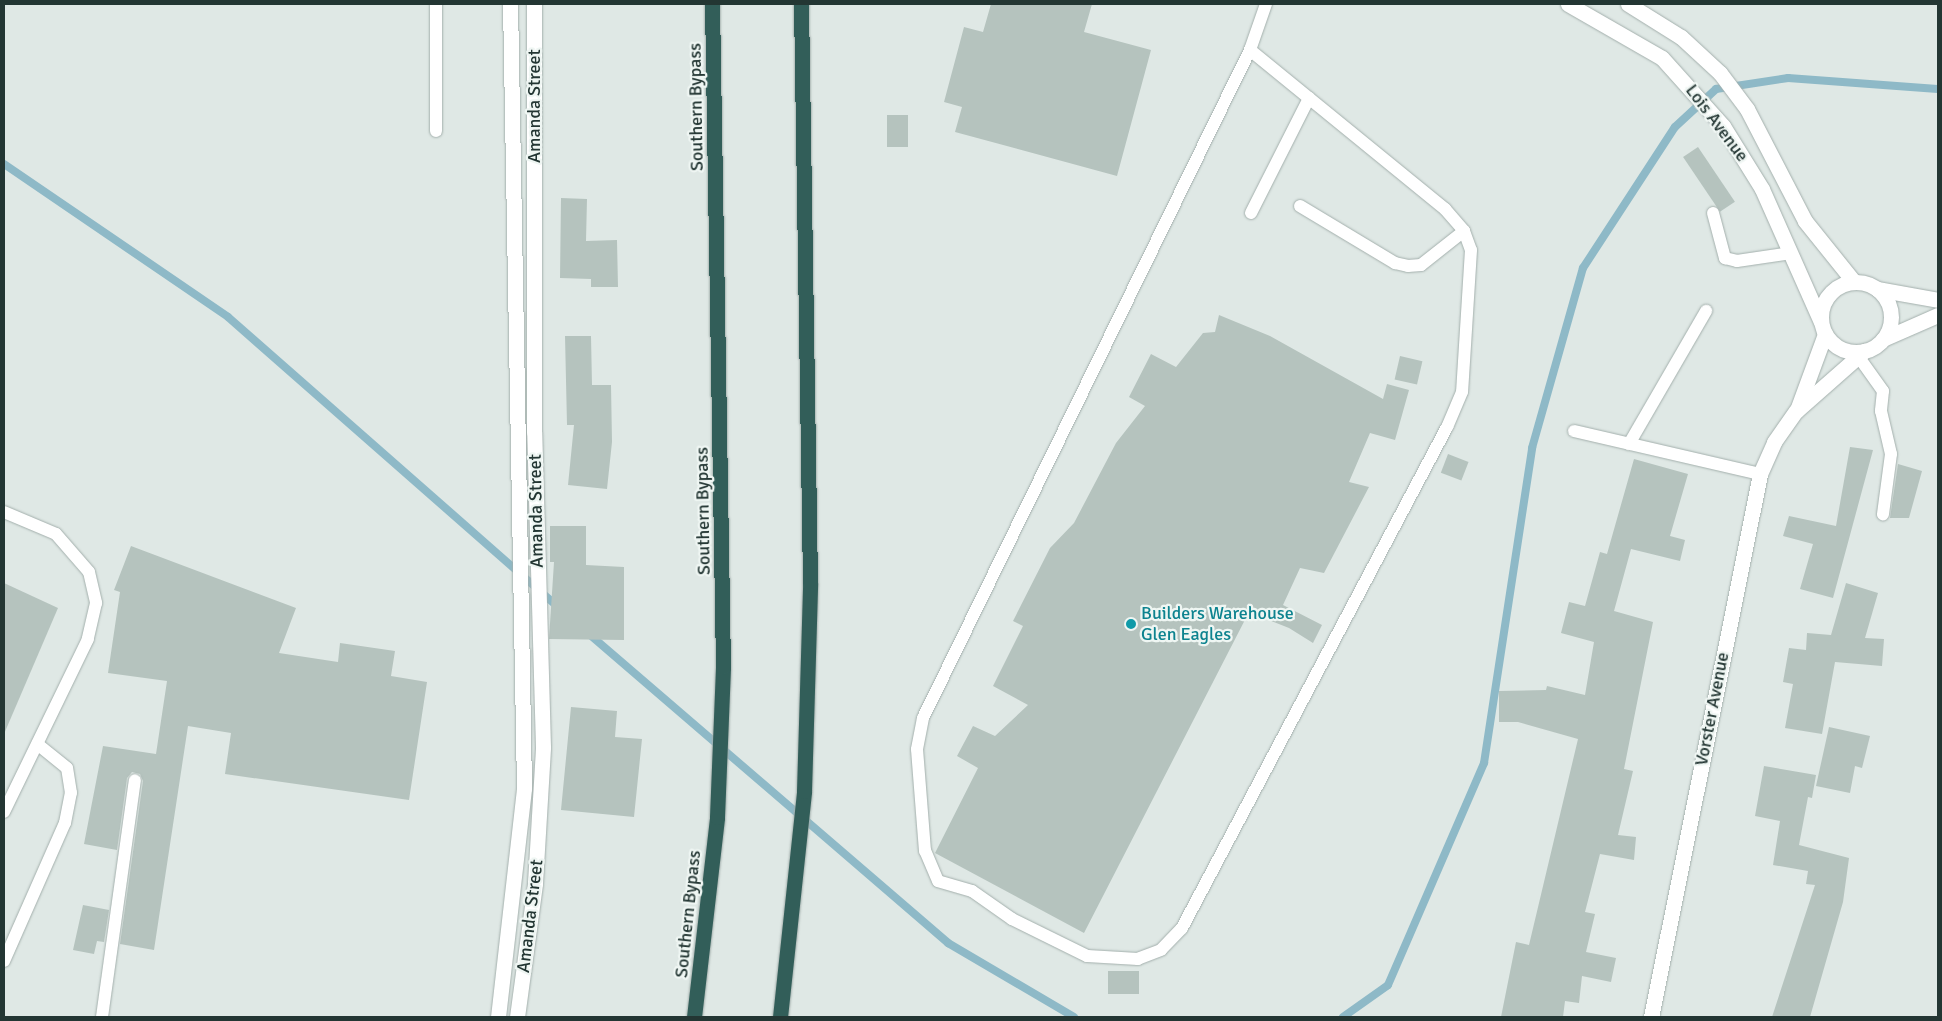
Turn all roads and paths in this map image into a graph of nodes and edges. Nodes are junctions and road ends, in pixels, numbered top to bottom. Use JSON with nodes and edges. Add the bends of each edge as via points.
{"nodes":[{"id":1,"x":436,"y":4,"type":"edge"},
{"id":2,"x":510,"y":4,"type":"edge"},
{"id":3,"x":534,"y":4,"type":"edge"},
{"id":4,"x":712,"y":4,"type":"edge"},
{"id":5,"x":801,"y":4,"type":"edge"},
{"id":6,"x":1266,"y":4,"type":"edge"},
{"id":7,"x":1568,"y":4,"type":"edge"},
{"id":8,"x":1628,"y":4,"type":"edge"},
{"id":9,"x":1250,"y":50,"type":"junction"},
{"id":10,"x":1309,"y":98,"type":"junction"},
{"id":11,"x":436,"y":131,"type":"dead end"},
{"id":12,"x":1300,"y":206,"type":"dead end"},
{"id":13,"x":1250,"y":213,"type":"dead end"},
{"id":14,"x":1713,"y":213,"type":"dead end"},
{"id":15,"x":1464,"y":230,"type":"junction"},
{"id":16,"x":1791,"y":253,"type":"junction"},
{"id":17,"x":1854,"y":282,"type":"junction"},
{"id":18,"x":1877,"y":289,"type":"junction"},
{"id":19,"x":1938,"y":300,"type":"edge"},
{"id":20,"x":1706,"y":311,"type":"dead end"},
{"id":21,"x":1938,"y":314,"type":"edge"},
{"id":22,"x":1823,"y":328,"type":"junction"},
{"id":23,"x":1884,"y":338,"type":"junction"},
{"id":24,"x":1861,"y":354,"type":"junction"},
{"id":25,"x":1796,"y":411,"type":"junction"},
{"id":26,"x":1574,"y":430,"type":"dead end"},
{"id":27,"x":1629,"y":444,"type":"junction"},
{"id":28,"x":1760,"y":474,"type":"junction"},
{"id":29,"x":4,"y":512,"type":"edge"},
{"id":30,"x":1883,"y":514,"type":"dead end"},
{"id":31,"x":37,"y":744,"type":"junction"},
{"id":32,"x":136,"y":780,"type":"dead end"},
{"id":33,"x":4,"y":812,"type":"edge"},
{"id":34,"x":4,"y":961,"type":"edge"},
{"id":35,"x":102,"y":1017,"type":"edge"},
{"id":36,"x":498,"y":1017,"type":"edge"},
{"id":37,"x":516,"y":1017,"type":"edge"},
{"id":38,"x":694,"y":1017,"type":"edge"},
{"id":39,"x":780,"y":1017,"type":"edge"},
{"id":40,"x":1651,"y":1017,"type":"edge"}],
"edges":[{"from":1,"to":11,"type":"lane"},
{"from":2,"to":36,"type":"street","name":"Amanda Street","via":[[524,788]]},
{"from":3,"to":37,"type":"street","name":"Amanda Street","via":[[534,432],[543,747],[535,883]]},
{"from":4,"to":38,"type":"highway","name":"Southern Bypass","via":[[723,667],[717,817]]},
{"from":5,"to":39,"type":"highway","via":[[810,583],[804,791]]},
{"from":6,"to":9,"type":"lane"},
{"from":7,"to":16,"type":"street","name":"Lois Avenue","via":[[1662,58],[1723,126],[1742,151]]},
{"from":8,"to":17,"type":"street","name":"Lois Avenue","via":[[1681,37],[1720,72],[1747,109],[1805,221]]},
{"from":9,"to":10,"type":"lane"},
{"from":9,"to":15,"type":"lane","via":[[923,718],[917,749],[917,780],[924,813],[925,850],[938,881],[972,891],[1012,919],[1087,956],[1138,959],[1161,950],[1182,928],[1458,401],[1466,358],[1471,250]]},
{"from":10,"to":13,"type":"lane"},
{"from":10,"to":15,"type":"lane","via":[[1445,209]]},
{"from":12,"to":15,"type":"lane","via":[[1395,263],[1408,266],[1421,265]]},
{"from":14,"to":16,"type":"lane","via":[[1721,251],[1730,261]]},
{"from":16,"to":22,"type":"street","name":"Lois Avenue"},
{"from":17,"to":18,"type":"street"},
{"from":17,"to":22,"type":"street","name":"Vorster Avenue","via":[[1830,294]]},
{"from":18,"to":19,"type":"street"},
{"from":18,"to":23,"type":"street","via":[[1891,313]]},
{"from":20,"to":27,"type":"lane"},
{"from":21,"to":23,"type":"street","name":"Vorster Avenue"},
{"from":22,"to":24,"type":"street","via":[[1839,348]]},
{"from":22,"to":25,"type":"street","name":"Vorster Avenue"},
{"from":23,"to":24,"type":"street","name":"Vorster Avenue"},
{"from":24,"to":25,"type":"street","name":"Vorster Avenue"},
{"from":24,"to":30,"type":"lane","via":[[1883,391],[1881,411],[1891,454]]},
{"from":25,"to":28,"type":"street","name":"Vorster Avenue","via":[[1774,442]]},
{"from":26,"to":27,"type":"lane"},
{"from":27,"to":28,"type":"lane"},
{"from":28,"to":40,"type":"street","name":"Vorster Avenue"},
{"from":29,"to":31,"type":"lane","via":[[56,534],[89,572],[96,603],[88,639]]},
{"from":31,"to":33,"type":"lane"},
{"from":31,"to":34,"type":"lane","via":[[67,768],[71,794],[65,823]]},
{"from":32,"to":35,"type":"lane"}]}
